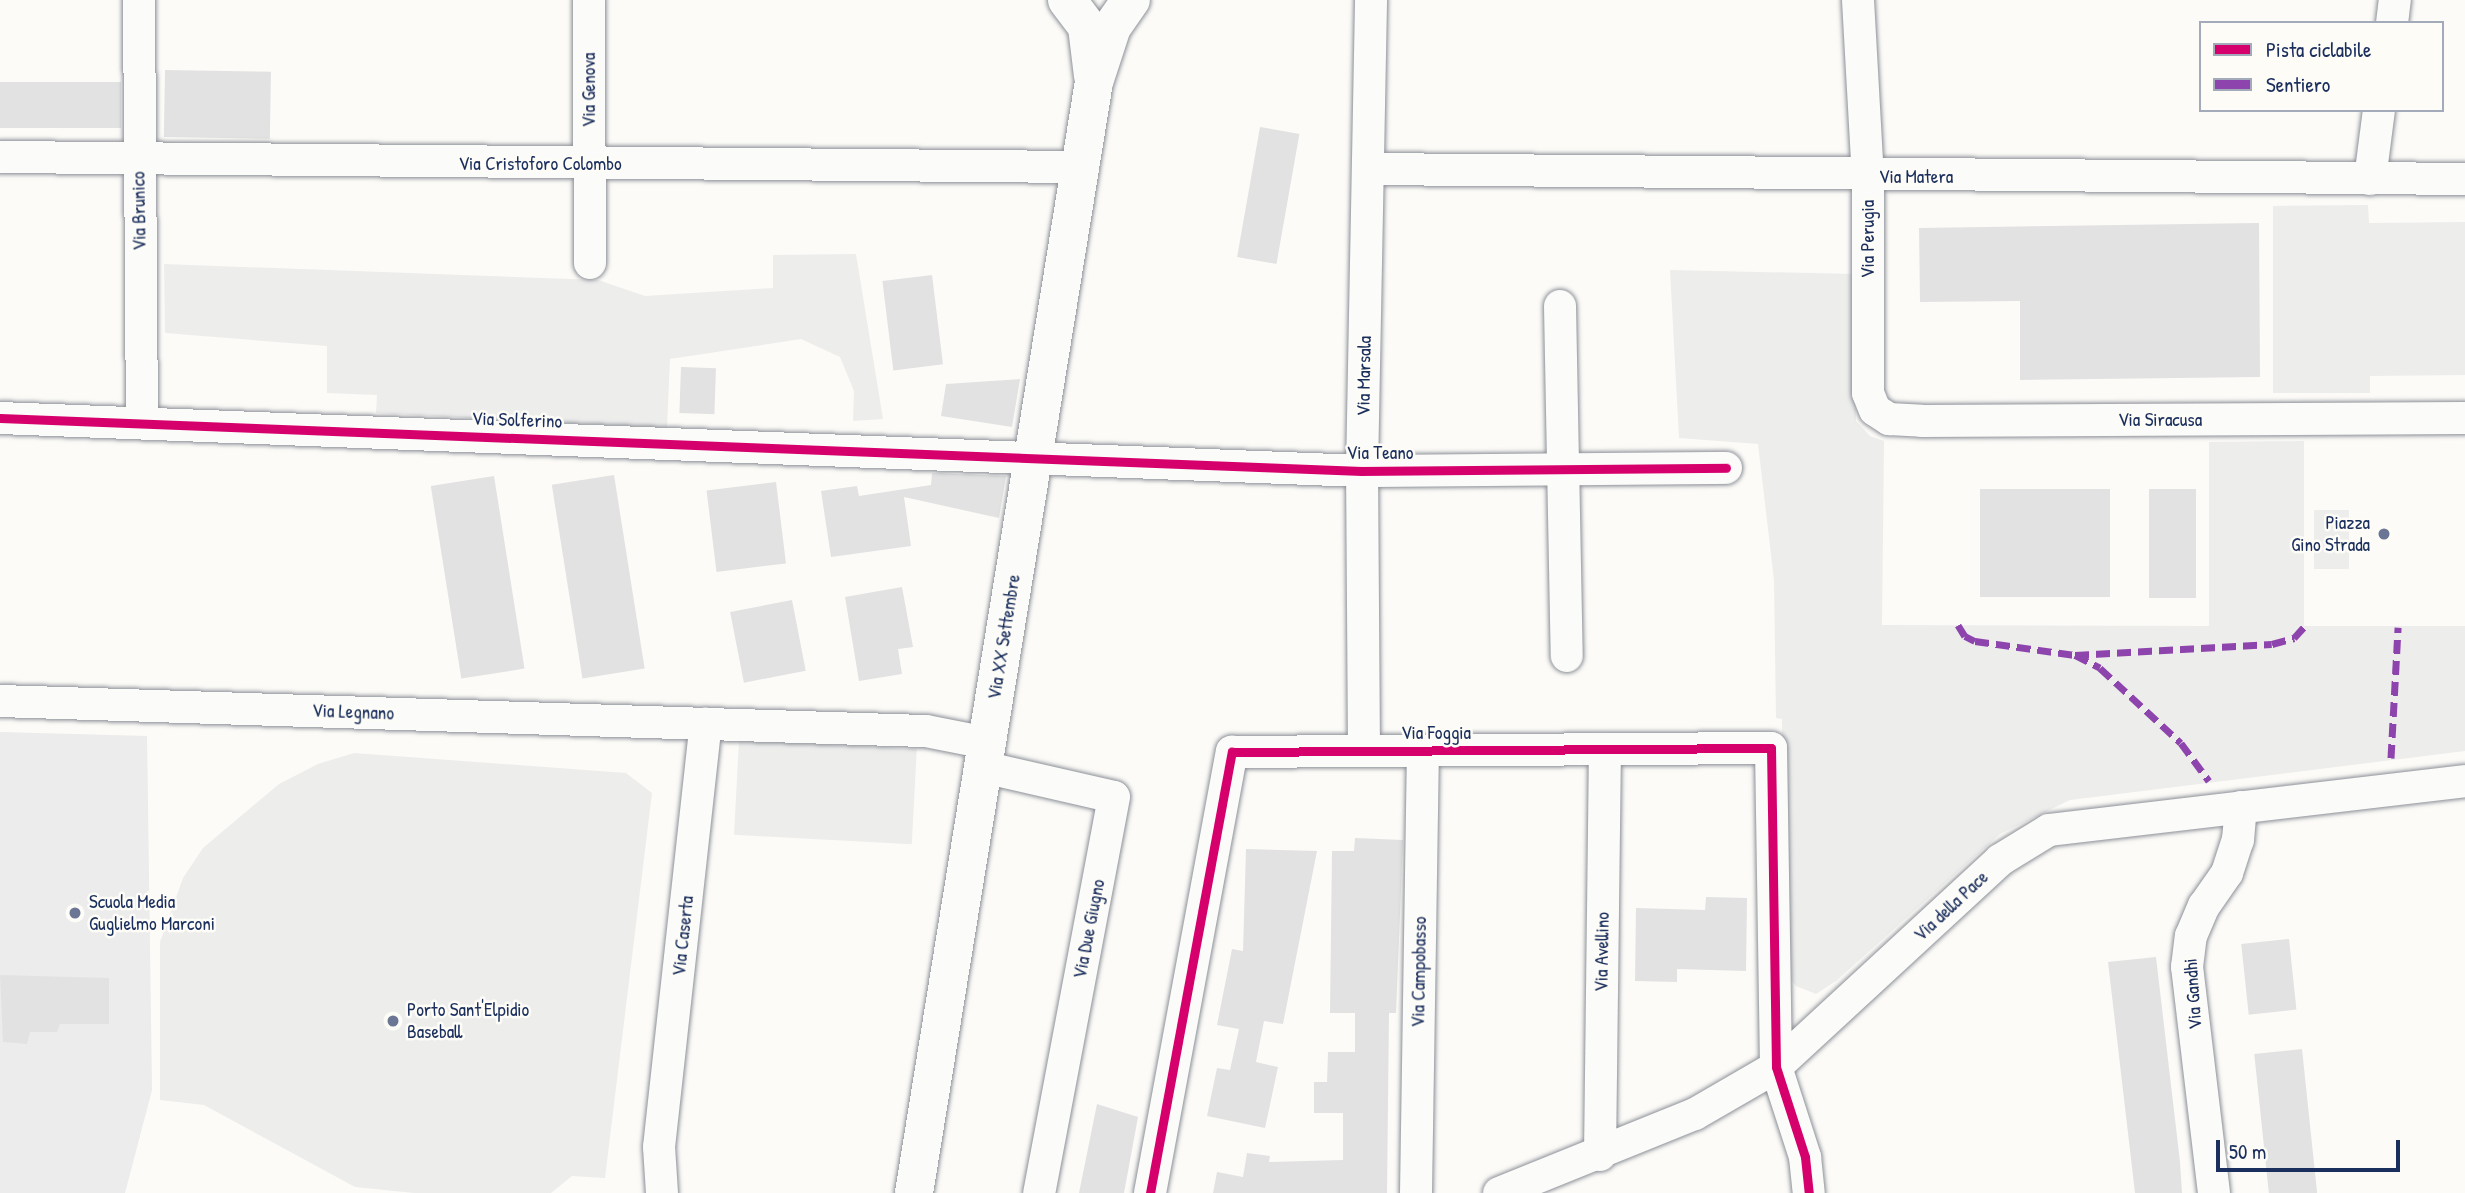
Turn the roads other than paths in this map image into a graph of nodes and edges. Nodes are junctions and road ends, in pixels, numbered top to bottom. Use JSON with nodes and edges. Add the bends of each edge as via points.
{"nodes":[{"id":1,"x":139,"y":0,"type":"edge"},
{"id":2,"x":589,"y":0,"type":"edge"},
{"id":3,"x":1371,"y":0,"type":"edge"},
{"id":4,"x":1858,"y":0,"type":"edge"},
{"id":5,"x":2395,"y":0,"type":"edge"},
{"id":6,"x":1100,"y":9,"type":"edge"},
{"id":7,"x":2392,"y":21,"type":"edge"},
{"id":8,"x":2379,"y":112,"type":"edge"},
{"id":9,"x":0,"y":157,"type":"edge"},
{"id":10,"x":139,"y":161,"type":"junction"},
{"id":11,"x":590,"y":164,"type":"junction"},
{"id":12,"x":1080,"y":167,"type":"junction"},
{"id":13,"x":1368,"y":169,"type":"junction"},
{"id":14,"x":1868,"y":177,"type":"junction"},
{"id":15,"x":2370,"y":179,"type":"junction"},
{"id":16,"x":2465,"y":179,"type":"edge"},
{"id":17,"x":590,"y":263,"type":"dead end"},
{"id":18,"x":1560,"y":306,"type":"dead end"},
{"id":19,"x":1868,"y":393,"type":"joint"},
{"id":20,"x":0,"y":418,"type":"edge"},
{"id":21,"x":2465,"y":418,"type":"edge"},
{"id":22,"x":142,"y":423,"type":"junction"},
{"id":23,"x":1034,"y":456,"type":"junction"},
{"id":24,"x":1726,"y":468,"type":"dead end"},
{"id":25,"x":1563,"y":469,"type":"junction"},
{"id":26,"x":1362,"y":471,"type":"junction"},
{"id":27,"x":1567,"y":656,"type":"dead end"},
{"id":28,"x":0,"y":701,"type":"edge"},
{"id":29,"x":706,"y":724,"type":"junction"},
{"id":30,"x":1605,"y":750,"type":"junction"},
{"id":31,"x":1364,"y":751,"type":"junction"},
{"id":32,"x":1423,"y":751,"type":"junction"},
{"id":33,"x":985,"y":755,"type":"junction"},
{"id":34,"x":2465,"y":781,"type":"edge"},
{"id":35,"x":2241,"y":807,"type":"junction"},
{"id":36,"x":1776,"y":1067,"type":"junction"},
{"id":37,"x":659,"y":1147,"type":"junction"},
{"id":38,"x":1600,"y":1155,"type":"junction"},
{"id":39,"x":643,"y":1193,"type":"edge"},
{"id":40,"x":662,"y":1193,"type":"edge"},
{"id":41,"x":914,"y":1193,"type":"edge"},
{"id":42,"x":1039,"y":1193,"type":"edge"},
{"id":43,"x":1150,"y":1193,"type":"edge"},
{"id":44,"x":1416,"y":1193,"type":"edge"},
{"id":45,"x":1499,"y":1193,"type":"edge"},
{"id":46,"x":1809,"y":1193,"type":"edge"},
{"id":47,"x":2214,"y":1193,"type":"edge"}],
"edges":[{"from":1,"to":10,"type":"street","name":"Via Brunico"},
{"from":2,"to":11,"type":"street","name":"Via Genova"},
{"from":3,"to":13,"type":"street","name":"Via Marsala"},
{"from":4,"to":14,"type":"street","name":"Via Perugia"},
{"from":5,"to":7,"type":"street"},
{"from":6,"to":12,"type":"main road","name":"Via XX Settembre"},
{"from":8,"to":15,"type":"street"},
{"from":9,"to":10,"type":"street","name":"Via Cristoforo Colombo"},
{"from":10,"to":11,"type":"street","name":"Via Cristoforo Colombo"},
{"from":10,"to":22,"type":"street","name":"Via Brunico"},
{"from":11,"to":12,"type":"street","name":"Via Cristoforo Colombo"},
{"from":11,"to":17,"type":"street","name":"Via Genova"},
{"from":12,"to":23,"type":"main road","name":"Via XX Settembre"},
{"from":13,"to":14,"type":"street","name":"Via Matera"},
{"from":13,"to":26,"type":"street","name":"Via Marsala"},
{"from":14,"to":15,"type":"street","name":"Via Matera"},
{"from":14,"to":19,"type":"street","name":"Via Perugia"},
{"from":15,"to":16,"type":"street","name":"Via Matera"},
{"from":18,"to":25,"type":"street"},
{"from":19,"to":21,"type":"street","name":"Via Siracusa","via":[[1875,411],[1889,419],[1922,421]]},
{"from":20,"to":22,"type":"street","name":"Via Solferino"},
{"from":22,"to":23,"type":"street","name":"Via Solferino"},
{"from":23,"to":26,"type":"street","name":"Via Teano"},
{"from":23,"to":33,"type":"main road","name":"Via XX Settembre"},
{"from":24,"to":25,"type":"street","name":"Via Teano"},
{"from":25,"to":26,"type":"street","name":"Via Teano"},
{"from":25,"to":27,"type":"street"},
{"from":26,"to":31,"type":"street","name":"Via Marsala"},
{"from":28,"to":29,"type":"street","name":"Via Legnano"},
{"from":29,"to":33,"type":"street","name":"Via Legnano","via":[[926,731]]},
{"from":29,"to":37,"type":"street","name":"Via Caserta"},
{"from":30,"to":32,"type":"street","name":"Via Foggia"},
{"from":30,"to":36,"type":"street","name":"Via Foggia","via":[[1771,748]]},
{"from":30,"to":38,"type":"street","name":"Via Avellino"},
{"from":31,"to":32,"type":"street","name":"Via Foggia"},
{"from":31,"to":43,"type":"street","name":"Via Foggia","via":[[1231,752]]},
{"from":32,"to":44,"type":"street","name":"Via Campobasso"},
{"from":33,"to":41,"type":"main road","name":"Via XX Settembre"},
{"from":33,"to":42,"type":"street","name":"Via Due Giugno","via":[[1114,797]]},
{"from":34,"to":35,"type":"street","name":"Via della Pace"},
{"from":35,"to":36,"type":"street","name":"Via della Pace","via":[[2049,830],[2000,860]]},
{"from":35,"to":47,"type":"street","name":"Via Gandhi","via":[[2238,840],[2227,873],[2204,906],[2191,936],[2187,967]]},
{"from":36,"to":38,"type":"street","name":"Via della Pace","via":[[1695,1114]]},
{"from":36,"to":46,"type":"street","via":[[1805,1157]]},
{"from":37,"to":39,"type":"street","name":"Via Caserta"},
{"from":37,"to":40,"type":"street","name":"Via Caserta"},
{"from":38,"to":45,"type":"street","name":"Via della Pace"}]}
